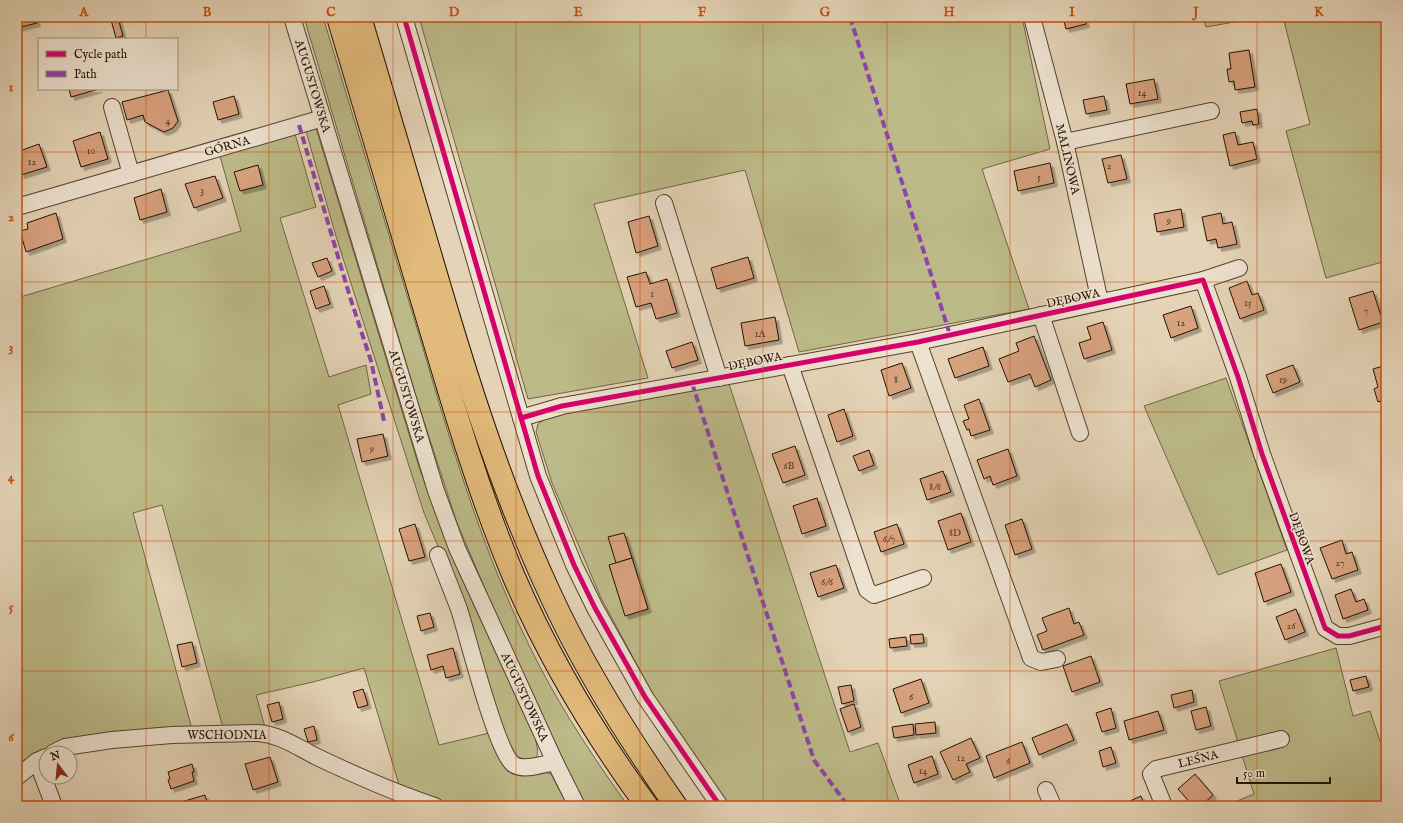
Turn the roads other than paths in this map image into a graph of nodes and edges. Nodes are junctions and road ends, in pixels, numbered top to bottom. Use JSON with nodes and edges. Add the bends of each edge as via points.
{"nodes":[{"id":1,"x":292,"y":17,"type":"edge"},
{"id":2,"x":338,"y":17,"type":"edge"},
{"id":3,"x":360,"y":17,"type":"edge"},
{"id":4,"x":404,"y":17,"type":"edge"},
{"id":5,"x":1032,"y":17,"type":"edge"},
{"id":6,"x":112,"y":107,"type":"dead end"},
{"id":7,"x":1211,"y":111,"type":"dead end"},
{"id":8,"x":322,"y":118,"type":"junction"},
{"id":9,"x":1065,"y":142,"type":"junction"},
{"id":10,"x":131,"y":174,"type":"junction"},
{"id":11,"x":664,"y":203,"type":"dead end"},
{"id":12,"x":17,"y":207,"type":"edge"},
{"id":13,"x":1239,"y":268,"type":"dead end"},
{"id":14,"x":1203,"y":280,"type":"junction"},
{"id":15,"x":1100,"y":302,"type":"junction"},
{"id":16,"x":1041,"y":315,"type":"junction"},
{"id":17,"x":918,"y":342,"type":"junction"},
{"id":18,"x":790,"y":365,"type":"junction"},
{"id":19,"x":719,"y":378,"type":"junction"},
{"id":20,"x":521,"y":418,"type":"junction"},
{"id":21,"x":1080,"y":433,"type":"dead end"},
{"id":22,"x":438,"y":555,"type":"dead end"},
{"id":23,"x":923,"y":578,"type":"dead end"},
{"id":24,"x":1386,"y":626,"type":"edge"},
{"id":25,"x":1057,"y":659,"type":"dead end"},
{"id":26,"x":1281,"y":739,"type":"dead end"},
{"id":27,"x":78,"y":745,"type":"edge"},
{"id":28,"x":38,"y":762,"type":"edge"},
{"id":29,"x":555,"y":762,"type":"junction"},
{"id":30,"x":17,"y":777,"type":"edge"},
{"id":31,"x":49,"y":785,"type":"edge"},
{"id":32,"x":1046,"y":790,"type":"dead end"},
{"id":33,"x":54,"y":806,"type":"edge"},
{"id":34,"x":435,"y":806,"type":"edge"},
{"id":35,"x":577,"y":806,"type":"edge"},
{"id":36,"x":647,"y":806,"type":"edge"},
{"id":37,"x":676,"y":806,"type":"edge"},
{"id":38,"x":720,"y":806,"type":"edge"},
{"id":39,"x":1053,"y":806,"type":"edge"},
{"id":40,"x":1164,"y":806,"type":"edge"}],
"edges":[{"from":1,"to":8,"type":"street","name":"AUGUSTOWSKA"},
{"from":2,"to":36,"type":"highway","via":[[455,413],[497,535],[552,655],[590,723]]},
{"from":3,"to":37,"type":"highway","via":[[462,362],[485,433],[519,522],[551,597],[584,660],[609,705]]},
{"from":4,"to":20,"type":"street"},
{"from":5,"to":9,"type":"street","name":"MALINOWA"},
{"from":6,"to":10,"type":"street"},
{"from":7,"to":9,"type":"street"},
{"from":8,"to":10,"type":"street","name":"GÓRNA"},
{"from":8,"to":29,"type":"street","name":"AUGUSTOWSKA","via":[[436,491],[457,548]]},
{"from":9,"to":15,"type":"street","name":"MALINOWA"},
{"from":10,"to":12,"type":"street","name":"GÓRNA"},
{"from":11,"to":19,"type":"street"},
{"from":13,"to":14,"type":"street"},
{"from":14,"to":15,"type":"street","name":"DĘBOWA"},
{"from":14,"to":24,"type":"street","name":"DĘBOWA","via":[[1238,377],[1264,461],[1325,628],[1338,636],[1349,636]]},
{"from":15,"to":16,"type":"street","name":"DĘBOWA"},
{"from":16,"to":17,"type":"street","name":"DĘBOWA"},
{"from":16,"to":21,"type":"street"},
{"from":17,"to":18,"type":"street","name":"DĘBOWA"},
{"from":17,"to":25,"type":"street","via":[[1031,658],[1042,662]]},
{"from":18,"to":19,"type":"street","name":"DĘBOWA"},
{"from":18,"to":23,"type":"street","via":[[867,590],[874,595]]},
{"from":19,"to":20,"type":"street","name":"DĘBOWA","via":[[562,406]]},
{"from":20,"to":38,"type":"street","via":[[538,476],[574,566],[595,608],[645,697]]},
{"from":22,"to":29,"type":"street","via":[[459,610],[490,715],[505,754],[514,765],[520,767]]},
{"from":26,"to":40,"type":"street","name":"LEŚNA","via":[[1156,769],[1151,774]]},
{"from":27,"to":34,"type":"street","name":"WSCHODNIA","via":[[172,735],[270,734],[408,797]]},
{"from":28,"to":30,"type":"street"},
{"from":29,"to":35,"type":"street","name":"AUGUSTOWSKA"},
{"from":31,"to":33,"type":"street"},
{"from":32,"to":39,"type":"street"}]}
